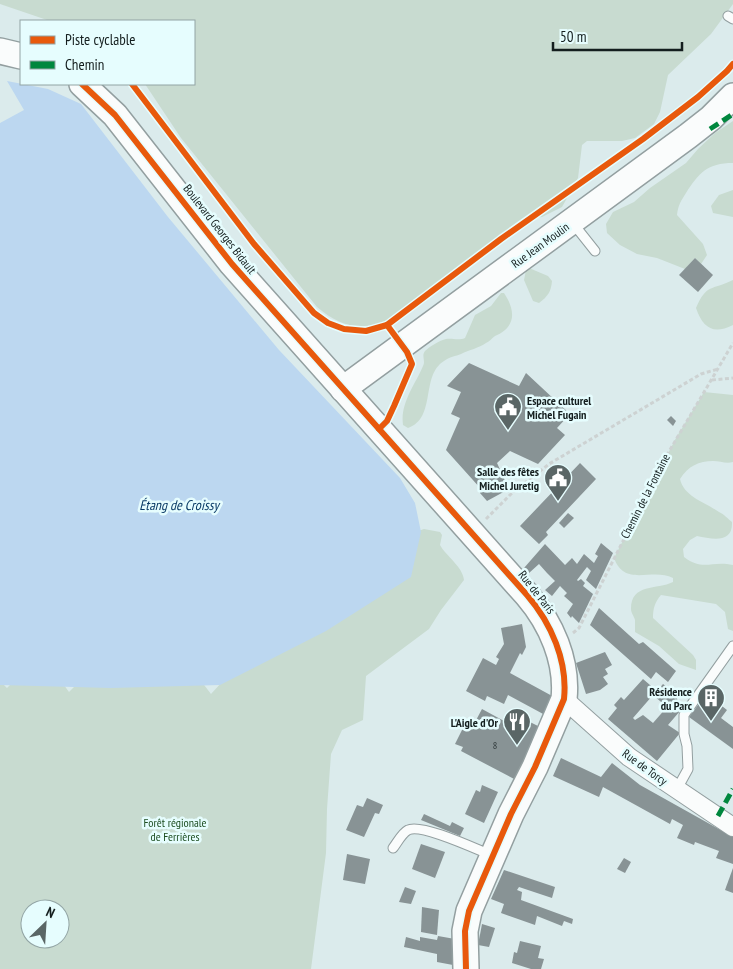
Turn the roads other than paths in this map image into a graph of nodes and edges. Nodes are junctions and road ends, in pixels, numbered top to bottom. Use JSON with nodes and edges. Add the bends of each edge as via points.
{"nodes":[{"id":1,"x":0,"y":51,"type":"edge"},
{"id":2,"x":20,"y":56,"type":"edge"},
{"id":3,"x":83,"y":85,"type":"edge"},
{"id":4,"x":733,"y":96,"type":"edge"},
{"id":5,"x":572,"y":221,"type":"junction"},
{"id":6,"x":595,"y":251,"type":"dead end"},
{"id":7,"x":343,"y":389,"type":"junction"},
{"id":8,"x":733,"y":646,"type":"edge"},
{"id":9,"x":564,"y":699,"type":"junction"},
{"id":10,"x":677,"y":789,"type":"junction"},
{"id":11,"x":733,"y":827,"type":"edge"},
{"id":12,"x":393,"y":848,"type":"dead end"},
{"id":13,"x":493,"y":855,"type":"junction"},
{"id":14,"x":466,"y":969,"type":"edge"}],
"edges":[{"from":1,"to":2,"type":"street"},
{"from":3,"to":7,"type":"street","name":"Boulevard Georges Bidault","via":[[115,115],[232,264]]},
{"from":4,"to":5,"type":"street","name":"Rue Jean Moulin","via":[[688,136]]},
{"from":5,"to":6,"type":"lane"},
{"from":5,"to":7,"type":"street","name":"Rue Jean Moulin"},
{"from":7,"to":9,"type":"street","name":"Rue de Paris","via":[[536,606],[548,624],[556,646],[564,679]]},
{"from":8,"to":10,"type":"lane","via":[[684,716],[688,769]]},
{"from":9,"to":10,"type":"street","name":"Rue de Torcy","via":[[629,757]]},
{"from":9,"to":13,"type":"street","name":"Rue de Paris"},
{"from":10,"to":11,"type":"street","name":"Rue de Torcy"},
{"from":12,"to":13,"type":"lane","via":[[407,830],[414,828]]},
{"from":13,"to":14,"type":"street","name":"Rue de Paris","via":[[466,920]]}]}
